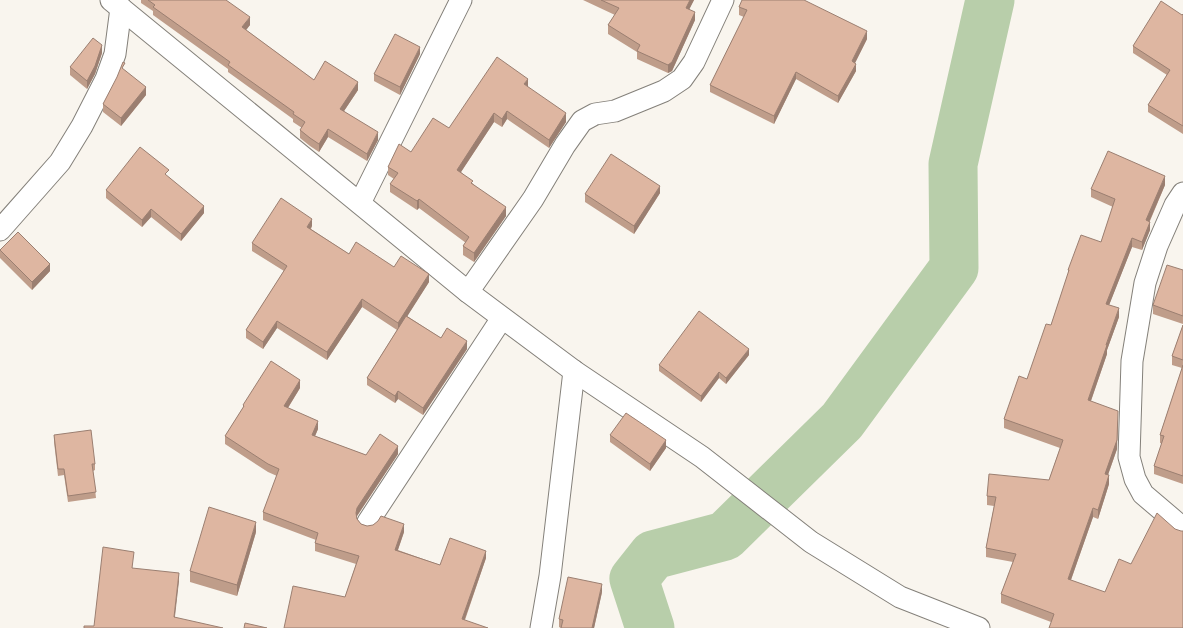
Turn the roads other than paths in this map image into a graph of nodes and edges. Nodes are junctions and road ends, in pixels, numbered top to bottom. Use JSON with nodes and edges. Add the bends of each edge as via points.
{"nodes":[{"id":1,"x":461,"y":0,"type":"edge"},
{"id":2,"x":723,"y":0,"type":"edge"},
{"id":3,"x":116,"y":4,"type":"edge"},
{"id":4,"x":1183,"y":193,"type":"edge"},
{"id":5,"x":360,"y":202,"type":"junction"},
{"id":6,"x":0,"y":230,"type":"edge"},
{"id":7,"x":468,"y":292,"type":"junction"},
{"id":8,"x":502,"y":318,"type":"junction"},
{"id":9,"x":574,"y":371,"type":"junction"},
{"id":10,"x":368,"y":522,"type":"dead end"},
{"id":11,"x":1183,"y":528,"type":"edge"},
{"id":12,"x":541,"y":628,"type":"edge"},
{"id":13,"x":979,"y":628,"type":"edge"}],
"edges":[{"from":1,"to":5,"type":"street"},
{"from":2,"to":7,"type":"street","via":[[694,62],[682,79],[664,92],[582,121]]},
{"from":3,"to":5,"type":"street"},
{"from":3,"to":6,"type":"street","via":[[114,54],[106,79],[82,126],[60,162]]},
{"from":4,"to":11,"type":"street","via":[[1157,246],[1145,283],[1132,362],[1129,457],[1135,480],[1143,494]]},
{"from":5,"to":7,"type":"street"},
{"from":7,"to":8,"type":"street"},
{"from":8,"to":9,"type":"street"},
{"from":8,"to":10,"type":"street"},
{"from":9,"to":12,"type":"street"},
{"from":9,"to":13,"type":"street","via":[[702,456],[811,542],[900,597]]}]}
